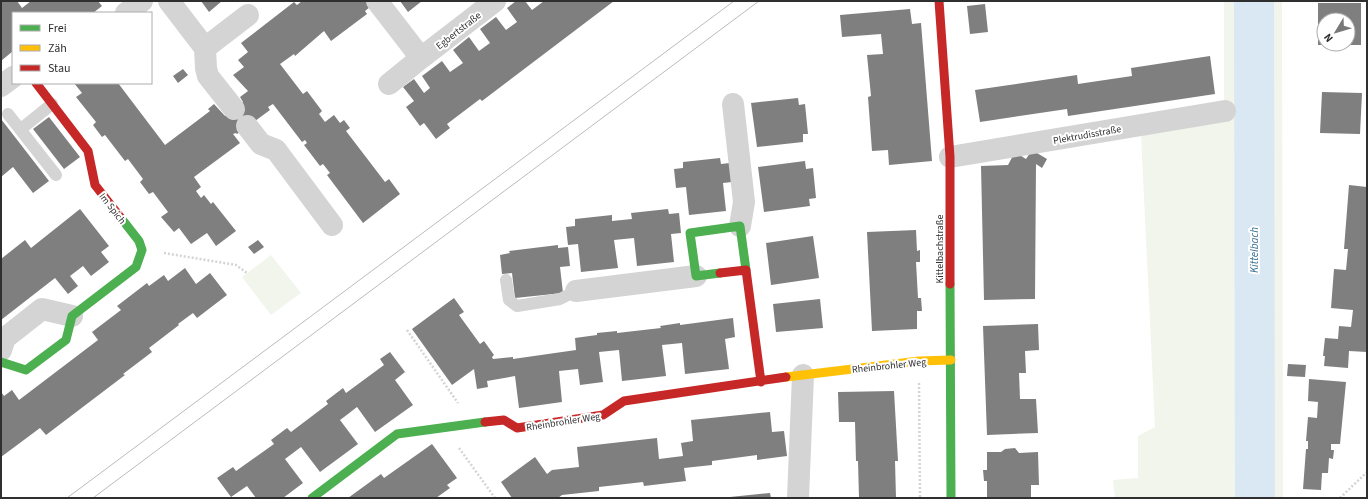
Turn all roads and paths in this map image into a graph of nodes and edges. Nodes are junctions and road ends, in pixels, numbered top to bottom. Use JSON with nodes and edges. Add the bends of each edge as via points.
{"nodes":[{"id":1,"x":142,"y":1,"type":"edge"},
{"id":2,"x":169,"y":1,"type":"edge"},
{"id":3,"x":377,"y":1,"type":"edge"},
{"id":4,"x":495,"y":1,"type":"edge"},
{"id":5,"x":939,"y":1,"type":"edge"},
{"id":6,"x":127,"y":12,"type":"edge"},
{"id":7,"x":248,"y":15,"type":"dead end"},
{"id":8,"x":205,"y":48,"type":"junction"},
{"id":9,"x":421,"y":58,"type":"junction"},
{"id":10,"x":12,"y":78,"type":"edge"},
{"id":11,"x":37,"y":84,"type":"edge"},
{"id":12,"x":389,"y":84,"type":"dead end"},
{"id":13,"x":1,"y":86,"type":"edge"},
{"id":14,"x":52,"y":104,"type":"junction"},
{"id":15,"x":733,"y":104,"type":"dead end"},
{"id":16,"x":234,"y":109,"type":"dead end"},
{"id":17,"x":1225,"y":111,"type":"dead end"},
{"id":18,"x":8,"y":114,"type":"dead end"},
{"id":19,"x":247,"y":126,"type":"dead end"},
{"id":20,"x":21,"y":129,"type":"junction"},
{"id":21,"x":950,"y":157,"type":"junction"},
{"id":22,"x":56,"y":175,"type":"dead end"},
{"id":23,"x":332,"y":225,"type":"dead end"},
{"id":24,"x":740,"y":226,"type":"junction"},
{"id":25,"x":142,"y":250,"type":"junction"},
{"id":26,"x":746,"y":270,"type":"junction"},
{"id":27,"x":247,"y":273,"type":"dead end"},
{"id":28,"x":696,"y":276,"type":"junction"},
{"id":29,"x":506,"y":280,"type":"dead end"},
{"id":30,"x":576,"y":291,"type":"joint"},
{"id":31,"x":72,"y":316,"type":"junction"},
{"id":32,"x":407,"y":330,"type":"dead end"},
{"id":33,"x":1,"y":350,"type":"edge"},
{"id":34,"x":951,"y":360,"type":"junction"},
{"id":35,"x":1,"y":362,"type":"edge"},
{"id":36,"x":803,"y":375,"type":"junction"},
{"id":37,"x":919,"y":380,"type":"dead end"},
{"id":38,"x":761,"y":382,"type":"junction"},
{"id":39,"x":462,"y":425,"type":"junction"},
{"id":40,"x":444,"y":427,"type":"junction"},
{"id":41,"x":1367,"y":472,"type":"edge"},
{"id":42,"x":312,"y":498,"type":"edge"},
{"id":43,"x":495,"y":498,"type":"edge"},
{"id":44,"x":798,"y":498,"type":"edge"},
{"id":45,"x":920,"y":498,"type":"edge"},
{"id":46,"x":951,"y":498,"type":"edge"},
{"id":47,"x":1340,"y":498,"type":"edge"}],
"edges":[{"from":1,"to":6,"type":"street"},
{"from":2,"to":8,"type":"street"},
{"from":3,"to":9,"type":"street"},
{"from":4,"to":9,"type":"street","name":"Egbertstraße"},
{"from":5,"to":21,"type":"street","name":"Kittelbachstraße"},
{"from":7,"to":8,"type":"street"},
{"from":8,"to":16,"type":"street","via":[[208,76]]},
{"from":9,"to":12,"type":"street","name":"Egbertstraße"},
{"from":10,"to":13,"type":"street"},
{"from":11,"to":14,"type":"street","name":"Im Spich"},
{"from":14,"to":20,"type":"lane"},
{"from":14,"to":25,"type":"street","name":"Im Spich","via":[[88,150],[95,184],[139,241]]},
{"from":15,"to":24,"type":"street","via":[[744,202]]},
{"from":17,"to":21,"type":"street","name":"Plektrudisstraße"},
{"from":18,"to":20,"type":"lane"},
{"from":19,"to":23,"type":"street","via":[[261,144],[276,150]]},
{"from":20,"to":22,"type":"lane"},
{"from":21,"to":34,"type":"street","name":"Kittelbachstraße"},
{"from":24,"to":26,"type":"street"},
{"from":24,"to":28,"type":"street","via":[[690,233]]},
{"from":25,"to":27,"type":"path","via":[[236,265]]},
{"from":25,"to":31,"type":"street","via":[[136,266]]},
{"from":26,"to":28,"type":"street"},
{"from":26,"to":38,"type":"street"},
{"from":28,"to":30,"type":"street"},
{"from":29,"to":30,"type":"lane","via":[[509,300],[517,306],[560,299]]},
{"from":31,"to":33,"type":"street","via":[[42,309],[5,338]]},
{"from":31,"to":35,"type":"street","via":[[66,340],[26,370]]},
{"from":32,"to":39,"type":"path","via":[[459,404]]},
{"from":34,"to":36,"type":"street","name":"Rheinbrohler Weg","via":[[919,360]]},
{"from":34,"to":46,"type":"street","name":"Kittelbachstraße"},
{"from":36,"to":38,"type":"street","name":"Rheinbrohler Weg"},
{"from":36,"to":44,"type":"street"},
{"from":37,"to":45,"type":"path"},
{"from":38,"to":39,"type":"street","name":"Rheinbrohler Weg","via":[[624,401],[603,415],[517,428],[504,420]]},
{"from":39,"to":40,"type":"street","name":"Rheinbrohler Weg"},
{"from":40,"to":42,"type":"street","name":"Rheinbrohler Weg","via":[[397,434]]},
{"from":40,"to":43,"type":"path"},
{"from":41,"to":47,"type":"path"}]}
